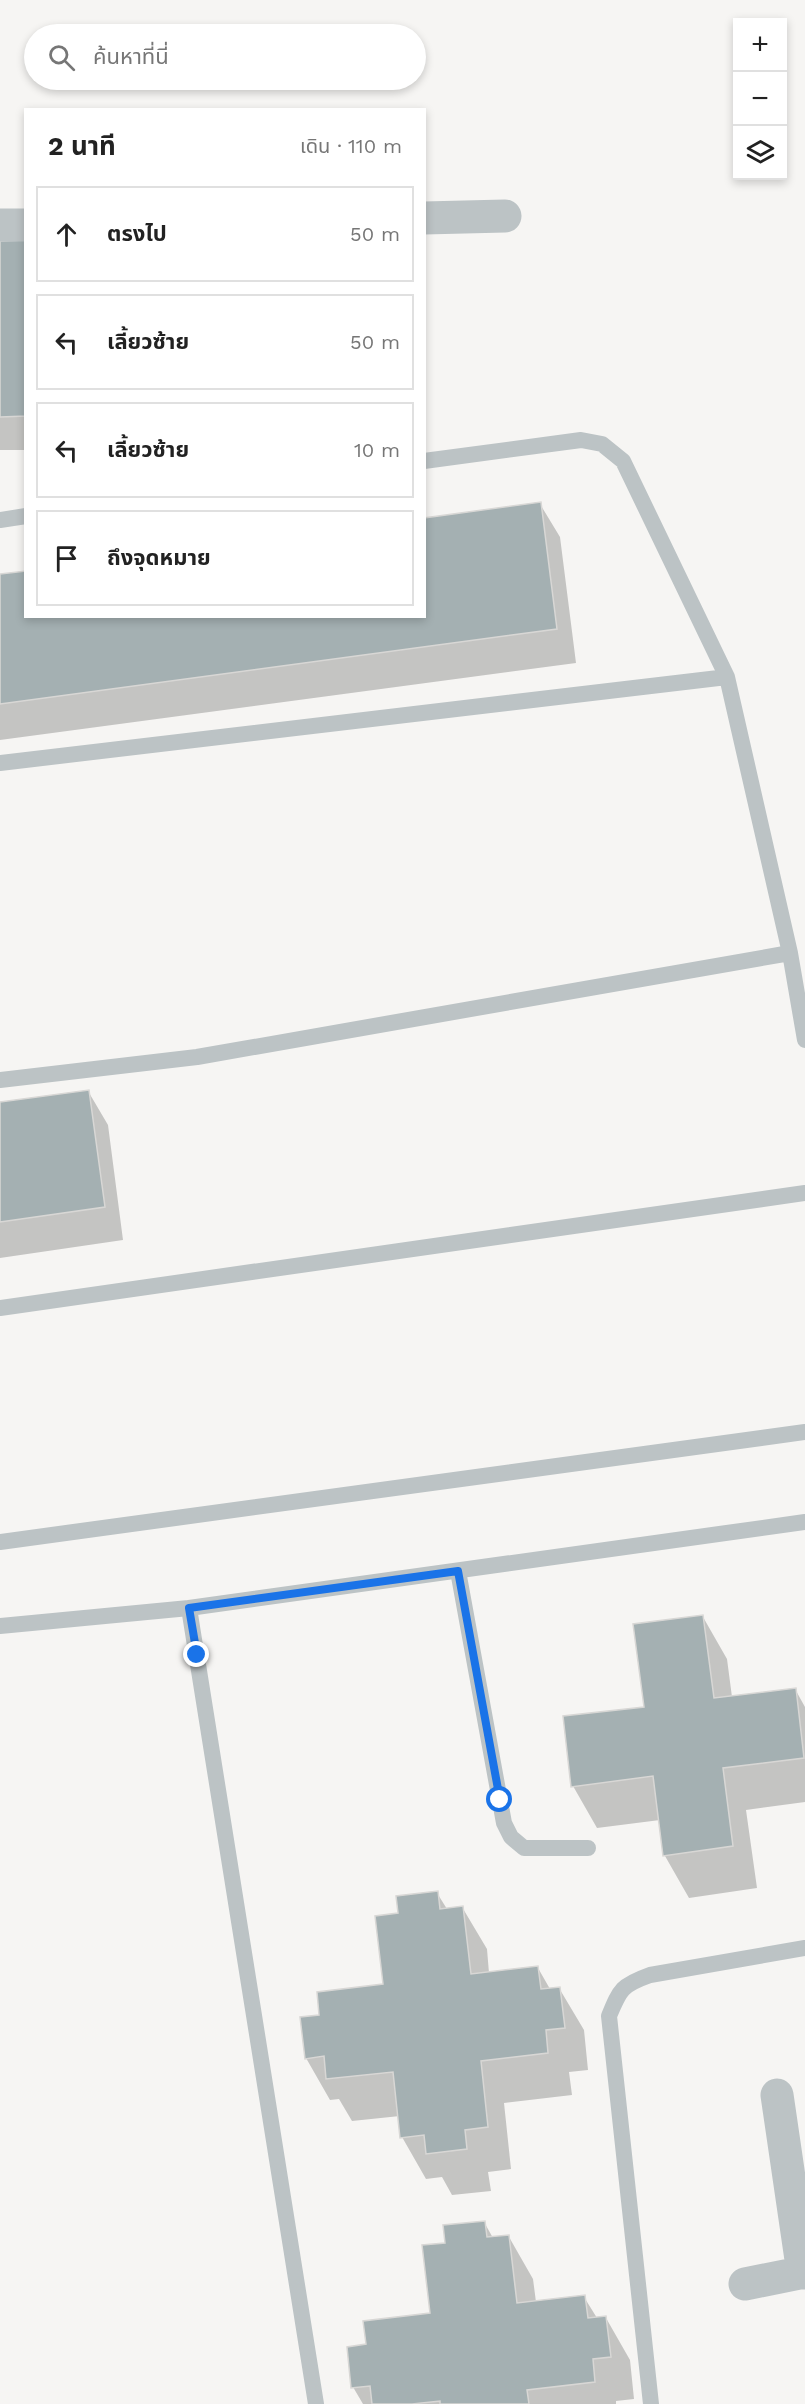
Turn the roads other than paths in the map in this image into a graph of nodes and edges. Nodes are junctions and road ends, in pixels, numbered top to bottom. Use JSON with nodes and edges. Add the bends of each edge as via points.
{"nodes":[{"id":1,"x":505,"y":216,"type":"dead end"},
{"id":2,"x":426,"y":218,"type":"edge"},
{"id":3,"x":0,"y":225,"type":"edge"},
{"id":4,"x":24,"y":225,"type":"edge"},
{"id":5,"x":426,"y":461,"type":"edge"},
{"id":6,"x":24,"y":516,"type":"edge"},
{"id":7,"x":0,"y":520,"type":"edge"},
{"id":8,"x":727,"y":677,"type":"junction"},
{"id":9,"x":0,"y":763,"type":"edge"},
{"id":10,"x":790,"y":953,"type":"junction"},
{"id":11,"x":805,"y":1040,"type":"edge"},
{"id":12,"x":0,"y":1080,"type":"edge"},
{"id":13,"x":805,"y":1193,"type":"edge"},
{"id":14,"x":0,"y":1308,"type":"edge"},
{"id":15,"x":805,"y":1432,"type":"edge"},
{"id":16,"x":805,"y":1522,"type":"edge"},
{"id":17,"x":0,"y":1542,"type":"edge"},
{"id":18,"x":458,"y":1571,"type":"junction"},
{"id":19,"x":189,"y":1608,"type":"junction"},
{"id":20,"x":0,"y":1626,"type":"edge"},
{"id":21,"x":588,"y":1848,"type":"dead end"},
{"id":22,"x":805,"y":1948,"type":"edge"},
{"id":23,"x":777,"y":2095,"type":"dead end"},
{"id":24,"x":804,"y":2272,"type":"edge"},
{"id":25,"x":745,"y":2284,"type":"dead end"},
{"id":26,"x":315,"y":2404,"type":"edge"},
{"id":27,"x":651,"y":2404,"type":"edge"}],
"edges":[{"from":1,"to":2,"type":"street"},
{"from":3,"to":4,"type":"street"},
{"from":5,"to":8,"type":"lane","via":[[581,440],[602,444],[622,461]]},
{"from":6,"to":7,"type":"lane"},
{"from":8,"to":9,"type":"lane"},
{"from":8,"to":10,"type":"lane"},
{"from":10,"to":11,"type":"lane"},
{"from":10,"to":12,"type":"lane","via":[[197,1057]]},
{"from":13,"to":14,"type":"lane"},
{"from":15,"to":17,"type":"lane"},
{"from":16,"to":18,"type":"lane"},
{"from":18,"to":19,"type":"lane"},
{"from":18,"to":21,"type":"lane","via":[[504,1823],[511,1837],[524,1848]]},
{"from":19,"to":20,"type":"lane"},
{"from":19,"to":26,"type":"lane"},
{"from":22,"to":27,"type":"lane","via":[[650,1975],[618,1993],[609,2016]]},
{"from":23,"to":24,"type":"street"},
{"from":24,"to":25,"type":"street"}]}
